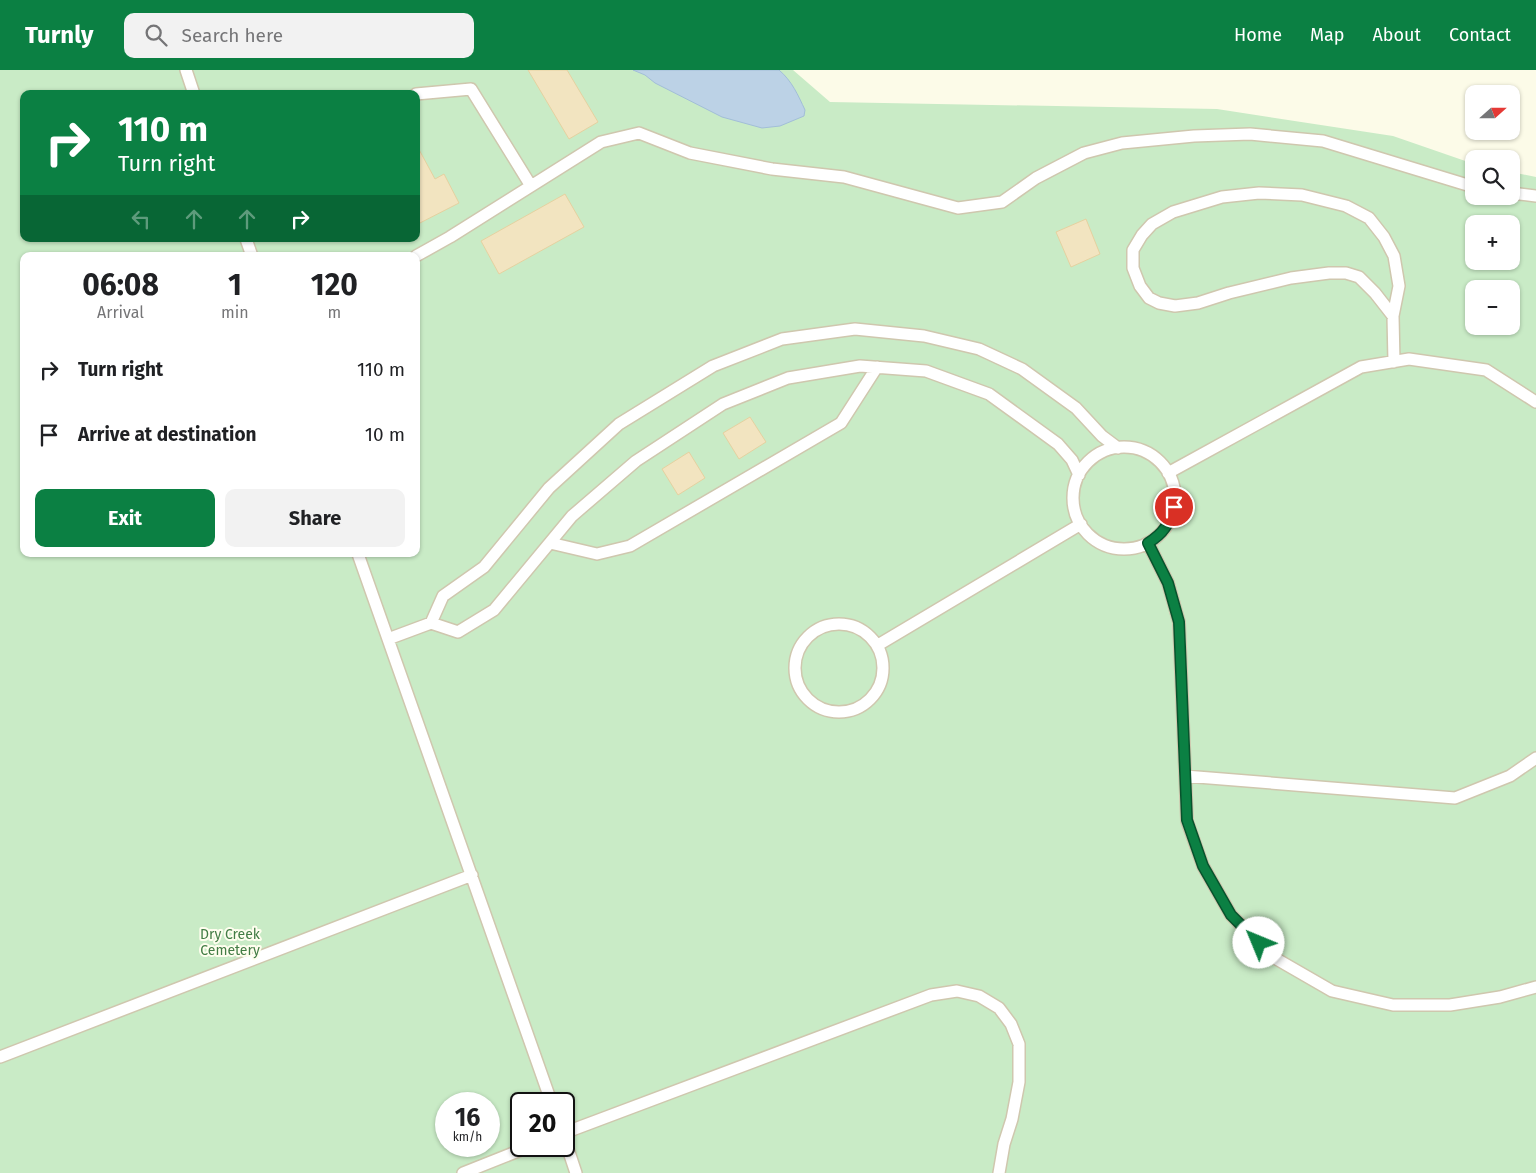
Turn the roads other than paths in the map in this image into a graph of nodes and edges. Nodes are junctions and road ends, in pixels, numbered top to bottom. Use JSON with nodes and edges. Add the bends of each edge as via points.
{"nodes":[{"id":1,"x":186,"y":70,"type":"edge"},
{"id":2,"x":193,"y":90,"type":"edge"},
{"id":3,"x":420,"y":94,"type":"edge"},
{"id":4,"x":1465,"y":184,"type":"edge"},
{"id":5,"x":531,"y":186,"type":"junction"},
{"id":6,"x":1520,"y":194,"type":"edge"},
{"id":7,"x":1536,"y":196,"type":"edge"},
{"id":8,"x":420,"y":254,"type":"edge"},
{"id":9,"x":1393,"y":316,"type":"junction"},
{"id":10,"x":1394,"y":362,"type":"junction"},
{"id":11,"x":877,"y":367,"type":"junction"},
{"id":12,"x":1536,"y":402,"type":"edge"},
{"id":13,"x":1118,"y":448,"type":"junction"},
{"id":14,"x":1168,"y":473,"type":"junction"},
{"id":15,"x":1079,"y":475,"type":"junction"},
{"id":16,"x":1081,"y":524,"type":"junction"},
{"id":17,"x":550,"y":543,"type":"junction"},
{"id":18,"x":1148,"y":543,"type":"junction"},
{"id":19,"x":359,"y":557,"type":"edge"},
{"id":20,"x":431,"y":623,"type":"junction"},
{"id":21,"x":388,"y":639,"type":"junction"},
{"id":22,"x":878,"y":645,"type":"junction"},
{"id":23,"x":1536,"y":758,"type":"edge"},
{"id":24,"x":1185,"y":776,"type":"junction"},
{"id":25,"x":472,"y":875,"type":"junction"},
{"id":26,"x":1536,"y":987,"type":"edge"},
{"id":27,"x":0,"y":1057,"type":"edge"},
{"id":28,"x":548,"y":1092,"type":"edge"},
{"id":29,"x":575,"y":1129,"type":"edge"},
{"id":30,"x":510,"y":1154,"type":"edge"},
{"id":31,"x":571,"y":1157,"type":"edge"},
{"id":32,"x":462,"y":1173,"type":"edge"},
{"id":33,"x":576,"y":1173,"type":"edge"},
{"id":34,"x":999,"y":1173,"type":"edge"}],
"edges":[{"from":1,"to":2,"type":"lane"},
{"from":3,"to":5,"type":"lane","via":[[471,88]]},
{"from":4,"to":5,"type":"lane","via":[[1323,141],[1250,134],[1194,136],[1122,143],[1084,153],[1036,178],[1002,202],[958,208],[844,177],[772,169],[690,153],[639,133],[601,142]]},
{"from":5,"to":8,"type":"lane"},
{"from":6,"to":7,"type":"lane"},
{"from":9,"to":9,"type":"lane","via":[[1399,286],[1394,256],[1369,218],[1346,206],[1302,195],[1259,192],[1222,198],[1173,212],[1152,224],[1133,250],[1133,268],[1140,286],[1149,298],[1159,303],[1176,306],[1198,303],[1228,292],[1291,278],[1346,273],[1359,276]]},
{"from":9,"to":10,"type":"lane"},
{"from":10,"to":12,"type":"lane","via":[[1410,359],[1486,370]]},
{"from":10,"to":14,"type":"lane","via":[[1360,367]]},
{"from":11,"to":15,"type":"lane","via":[[926,371],[989,394],[1058,444],[1072,460]]},
{"from":11,"to":17,"type":"lane","via":[[860,366],[788,378],[724,404],[636,461],[572,516]]},
{"from":11,"to":17,"type":"lane","via":[[841,423],[630,546],[597,554]]},
{"from":13,"to":14,"type":"lane","via":[[1141,450],[1156,459]]},
{"from":13,"to":15,"type":"lane","via":[[1106,450],[1091,459]]},
{"from":13,"to":20,"type":"lane","via":[[1076,408],[1030,374],[979,348],[924,336],[854,329],[782,339],[713,366],[619,424],[549,488],[484,567],[443,596]]},
{"from":14,"to":18,"type":"lane","via":[[1174,489],[1174,507],[1168,524],[1157,538]]},
{"from":15,"to":16,"type":"lane","via":[[1073,502],[1076,518]]},
{"from":16,"to":18,"type":"lane","via":[[1097,542],[1112,548],[1128,550]]},
{"from":16,"to":22,"type":"lane"},
{"from":17,"to":20,"type":"lane","via":[[494,610],[458,632]]},
{"from":18,"to":24,"type":"lane","via":[[1168,583],[1179,622]]},
{"from":19,"to":21,"type":"lane"},
{"from":20,"to":21,"type":"lane"},
{"from":21,"to":25,"type":"lane"},
{"from":22,"to":22,"type":"lane","via":[[856,626],[826,625],[813,632],[802,642],[794,670],[805,697],[830,712],[859,708],[871,700],[883,674],[883,659]]},
{"from":23,"to":24,"type":"lane","via":[[1510,776],[1455,798]]},
{"from":24,"to":26,"type":"lane","via":[[1187,820],[1203,866],[1231,915],[1273,957],[1332,991],[1393,1005],[1450,1005]]},
{"from":25,"to":27,"type":"lane"},
{"from":25,"to":28,"type":"lane"},
{"from":29,"to":34,"type":"lane","via":[[931,995],[957,991],[979,996],[999,1008],[1019,1044],[1019,1082]]},
{"from":30,"to":32,"type":"lane"},
{"from":31,"to":33,"type":"lane"}]}
